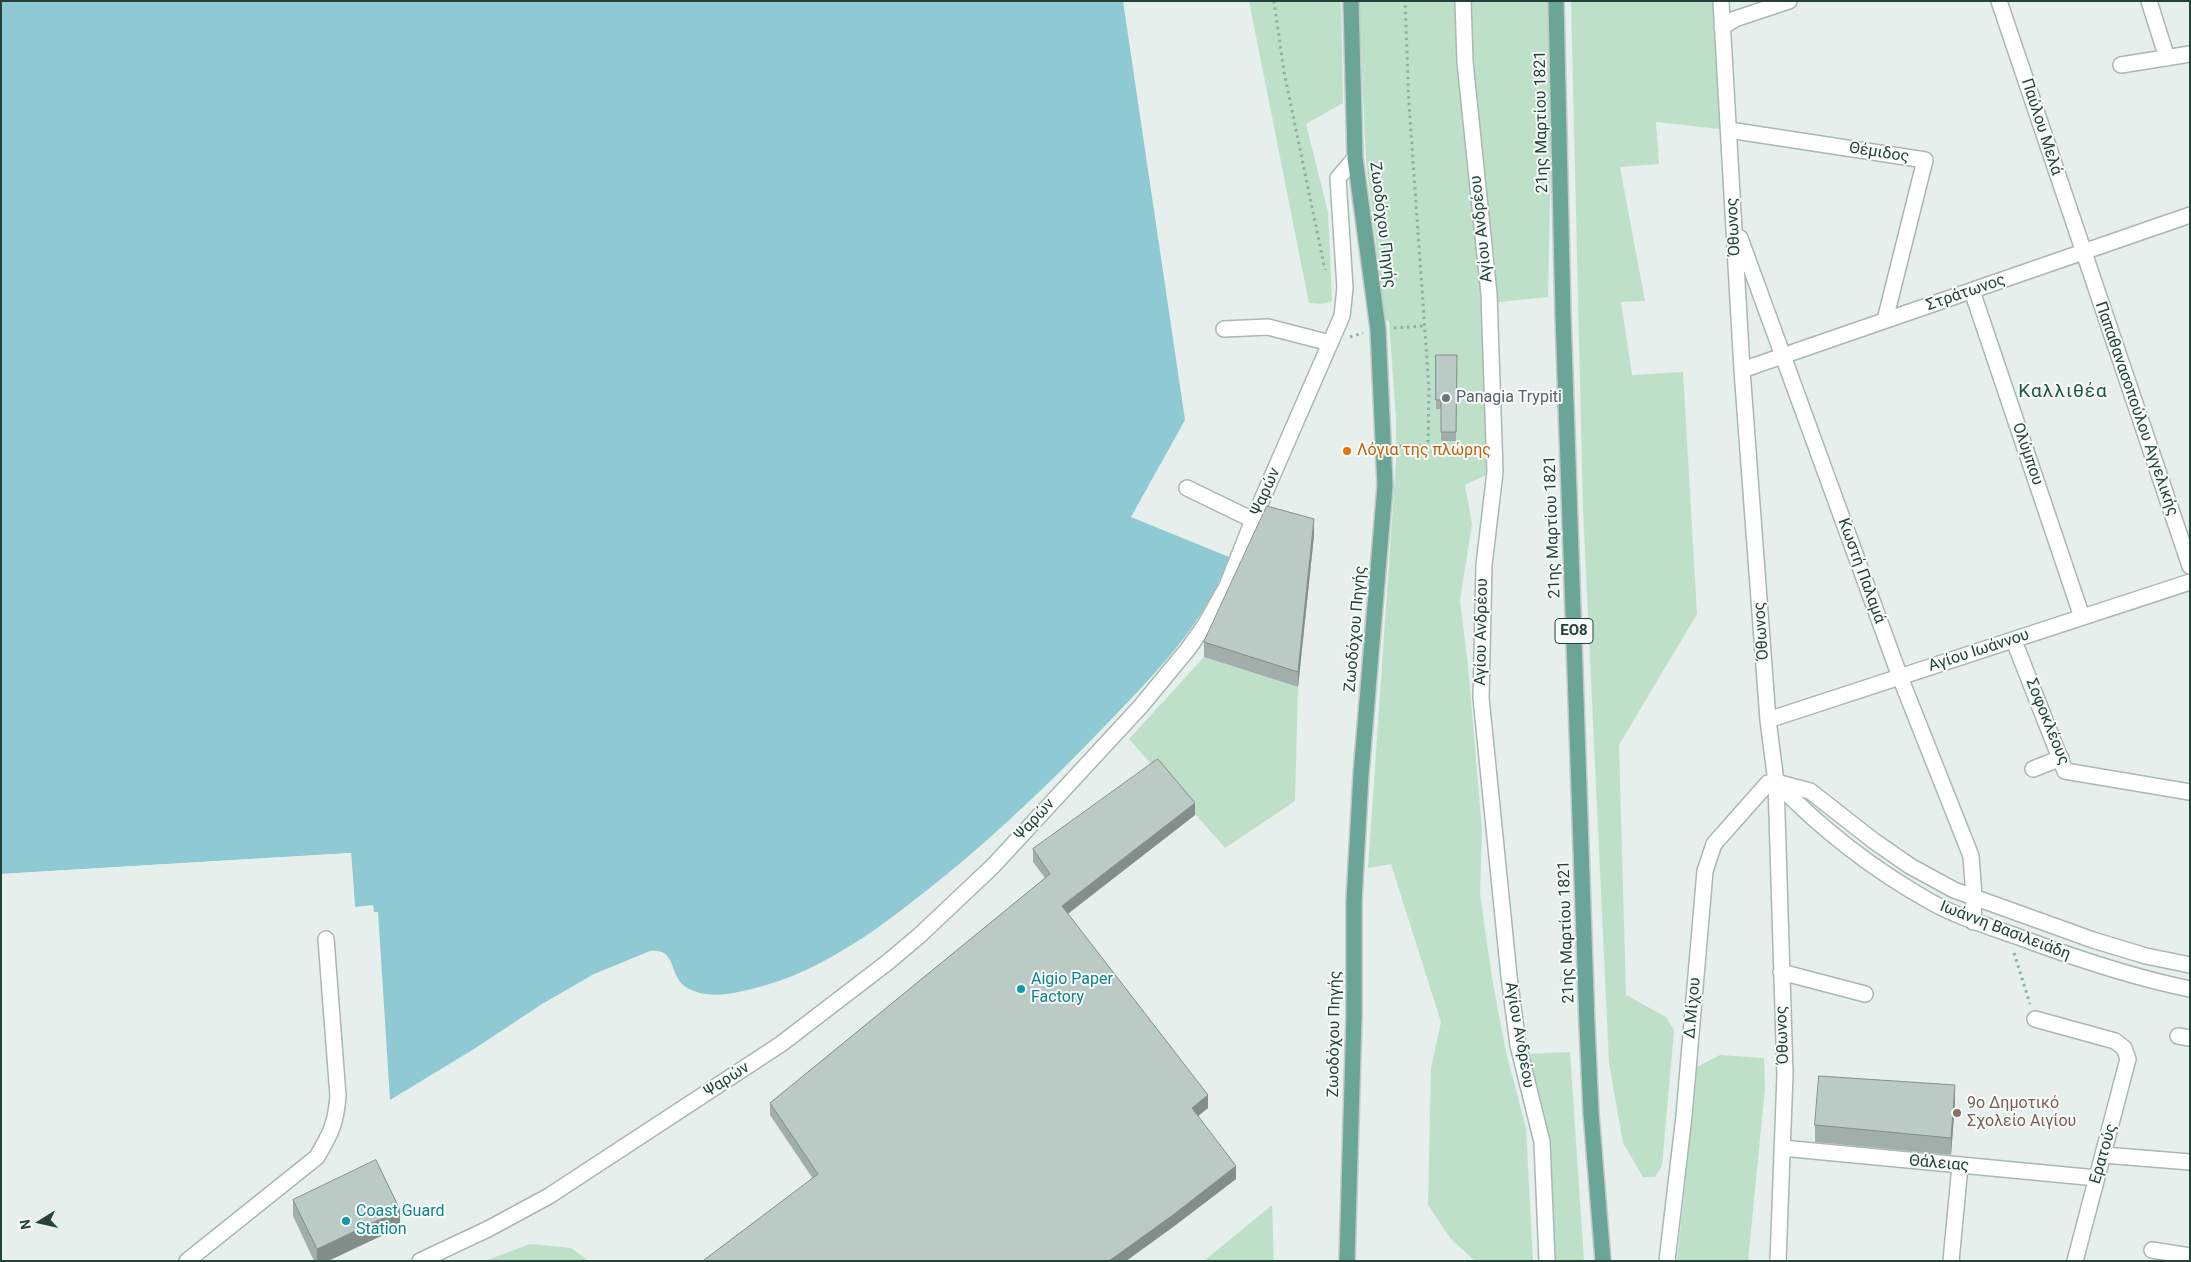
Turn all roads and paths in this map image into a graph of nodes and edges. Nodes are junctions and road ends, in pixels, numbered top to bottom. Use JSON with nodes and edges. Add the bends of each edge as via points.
{"nodes":[{"id":1,"x":1274,"y":1,"type":"edge"},
{"id":2,"x":1351,"y":1,"type":"edge"},
{"id":3,"x":1404,"y":1,"type":"edge"},
{"id":4,"x":1463,"y":1,"type":"edge"},
{"id":5,"x":1556,"y":1,"type":"edge"},
{"id":6,"x":1789,"y":1,"type":"edge"},
{"id":7,"x":2000,"y":1,"type":"edge"},
{"id":8,"x":2149,"y":1,"type":"edge"},
{"id":9,"x":1721,"y":2,"type":"edge"},
{"id":10,"x":1722,"y":27,"type":"junction"},
{"id":11,"x":2190,"y":54,"type":"edge"},
{"id":12,"x":2167,"y":58,"type":"junction"},
{"id":13,"x":2121,"y":65,"type":"dead end"},
{"id":14,"x":1730,"y":130,"type":"junction"},
{"id":15,"x":1355,"y":158,"type":"junction"},
{"id":16,"x":2190,"y":215,"type":"edge"},
{"id":17,"x":1734,"y":222,"type":"junction"},
{"id":18,"x":2083,"y":252,"type":"junction"},
{"id":19,"x":1326,"y":272,"type":"dead end"},
{"id":20,"x":1972,"y":290,"type":"junction"},
{"id":21,"x":1885,"y":320,"type":"junction"},
{"id":22,"x":1423,"y":326,"type":"junction"},
{"id":23,"x":1224,"y":329,"type":"dead end"},
{"id":24,"x":1378,"y":329,"type":"junction"},
{"id":25,"x":1330,"y":343,"type":"junction"},
{"id":26,"x":1783,"y":356,"type":"junction"},
{"id":27,"x":1742,"y":370,"type":"junction"},
{"id":28,"x":1436,"y":387,"type":"edge"},
{"id":29,"x":1429,"y":389,"type":"junction"},
{"id":30,"x":1384,"y":446,"type":"junction"},
{"id":31,"x":1187,"y":488,"type":"dead end"},
{"id":32,"x":1253,"y":520,"type":"junction"},
{"id":33,"x":2190,"y":566,"type":"edge"},
{"id":34,"x":2190,"y":582,"type":"edge"},
{"id":35,"x":2082,"y":617,"type":"junction"},
{"id":36,"x":2014,"y":641,"type":"junction"},
{"id":37,"x":1900,"y":677,"type":"junction"},
{"id":38,"x":1768,"y":720,"type":"junction"},
{"id":39,"x":2061,"y":758,"type":"junction"},
{"id":40,"x":2033,"y":769,"type":"dead end"},
{"id":41,"x":1776,"y":782,"type":"junction"},
{"id":42,"x":2190,"y":792,"type":"edge"},
{"id":43,"x":1974,"y":897,"type":"junction"},
{"id":44,"x":1973,"y":922,"type":"junction"},
{"id":45,"x":2008,"y":934,"type":"junction"},
{"id":46,"x":326,"y":939,"type":"dead end"},
{"id":47,"x":2190,"y":965,"type":"edge"},
{"id":48,"x":1781,"y":972,"type":"junction"},
{"id":49,"x":2190,"y":988,"type":"edge"},
{"id":50,"x":1866,"y":994,"type":"dead end"},
{"id":51,"x":2035,"y":1019,"type":"joint"},
{"id":52,"x":1782,"y":1148,"type":"junction"},
{"id":53,"x":2104,"y":1155,"type":"junction"},
{"id":54,"x":2190,"y":1162,"type":"edge"},
{"id":55,"x":1960,"y":1166,"type":"junction"},
{"id":56,"x":2097,"y":1178,"type":"junction"},
{"id":57,"x":2152,"y":1250,"type":"dead end"},
{"id":58,"x":2190,"y":1256,"type":"edge"},
{"id":59,"x":187,"y":1261,"type":"edge"},
{"id":60,"x":420,"y":1261,"type":"edge"},
{"id":61,"x":1347,"y":1261,"type":"edge"},
{"id":62,"x":1546,"y":1261,"type":"edge"},
{"id":63,"x":1603,"y":1261,"type":"edge"},
{"id":64,"x":1667,"y":1261,"type":"edge"},
{"id":65,"x":1778,"y":1261,"type":"edge"},
{"id":66,"x":1950,"y":1261,"type":"edge"},
{"id":67,"x":2075,"y":1261,"type":"edge"}],
"edges":[{"from":1,"to":19,"type":"path","via":[[1284,72]]},
{"from":2,"to":15,"type":"main road","name":"Ζωοδόχου Πηγής"},
{"from":3,"to":22,"type":"path"},
{"from":4,"to":62,"type":"street","name":"Αγίου Ανδρέου","via":[[1465,62],[1489,294],[1495,472],[1484,565],[1481,698],[1518,1045],[1542,1142]]},
{"from":5,"to":63,"type":"main road","name":"21ης Μαρτίου 1821","number":"ΕΟ8","via":[[1563,315],[1587,1025]]},
{"from":6,"to":10,"type":"street","via":[[1735,18]]},
{"from":7,"to":18,"type":"street","name":"Παύλου Μελά"},
{"from":8,"to":12,"type":"street"},
{"from":9,"to":10,"type":"street","name":"Όθωνος"},
{"from":10,"to":14,"type":"street","name":"Όθωνος"},
{"from":11,"to":12,"type":"street"},
{"from":12,"to":13,"type":"street"},
{"from":14,"to":17,"type":"street","name":"Όθωνος"},
{"from":14,"to":21,"type":"street","name":"Θέμιδος","via":[[1925,160]]},
{"from":15,"to":24,"type":"main road","name":"Ζωοδόχου Πηγής"},
{"from":15,"to":25,"type":"street","name":"Ψαρών","via":[[1338,178],[1345,288],[1342,316]]},
{"from":16,"to":18,"type":"street","name":"Στράτωνος"},
{"from":17,"to":26,"type":"street","name":"Κωστή Παλαμά"},
{"from":17,"to":27,"type":"street","name":"Όθωνος"},
{"from":18,"to":20,"type":"street","name":"Στράτωνος"},
{"from":18,"to":33,"type":"street","name":"Παπαθανασοπούλου Αγγελικής"},
{"from":20,"to":21,"type":"street","name":"Στράτωνος"},
{"from":20,"to":35,"type":"street","name":"Ολύμπου"},
{"from":21,"to":26,"type":"street","name":"Στράτωνος"},
{"from":22,"to":24,"type":"path"},
{"from":22,"to":29,"type":"path"},
{"from":23,"to":25,"type":"street","via":[[1268,327]]},
{"from":24,"to":30,"type":"main road","name":"Ζωοδόχου Πηγής"},
{"from":25,"to":32,"type":"street","name":"Ψαρών"},
{"from":26,"to":27,"type":"street","name":"Στράτωνος"},
{"from":26,"to":37,"type":"street","name":"Κωστή Παλαμά"},
{"from":27,"to":38,"type":"street","name":"Όθωνος"},
{"from":28,"to":29,"type":"path"},
{"from":29,"to":30,"type":"path","via":[[1428,446]]},
{"from":30,"to":61,"type":"main road","name":"Ζωοδόχου Πηγής","via":[[1385,486],[1354,901]]},
{"from":31,"to":32,"type":"street"},
{"from":32,"to":60,"type":"street","name":"Ψαρών","via":[[1227,586],[1188,649],[1141,706],[992,866],[920,935],[781,1044],[736,1074],[548,1196]]},
{"from":34,"to":35,"type":"street","name":"Αγίου Ιωάννου"},
{"from":35,"to":36,"type":"street","name":"Αγίου Ιωάννου"},
{"from":36,"to":37,"type":"street","name":"Αγίου Ιωάννου"},
{"from":36,"to":39,"type":"street","name":"Σοφοκλέους"},
{"from":37,"to":38,"type":"street","name":"Αγίου Ιωάννου"},
{"from":37,"to":43,"type":"street","name":"Κωστή Παλαμά","via":[[1971,856]]},
{"from":38,"to":41,"type":"street","name":"Όθωνος"},
{"from":39,"to":40,"type":"street"},
{"from":39,"to":42,"type":"street","name":"Σοφοκλέους","via":[[2065,771]]},
{"from":41,"to":43,"type":"street","name":"Ιωάννη Βασιλειάδη","via":[[1810,790],[1910,866]]},
{"from":41,"to":44,"type":"street","name":"Ιωάννη Βασιλειάδη","via":[[1803,810],[1864,859],[1933,903]]},
{"from":41,"to":48,"type":"street","name":"Όθωνος"},
{"from":41,"to":64,"type":"street","name":"Δ.Μίχου","via":[[1768,784],[1754,797],[1714,844],[1706,871]]},
{"from":43,"to":44,"type":"street","name":"Κωστή Παλαμά"},
{"from":43,"to":47,"type":"street","name":"Ιωάννη Βασιλειάδη","via":[[2076,935]]},
{"from":44,"to":45,"type":"street","name":"Ιωάννη Βασιλειάδη"},
{"from":45,"to":49,"type":"street","name":"Ιωάννη Βασιλειάδη","via":[[2149,980]]},
{"from":45,"to":51,"type":"path"},
{"from":46,"to":59,"type":"street","via":[[338,1096],[336,1120],[330,1135],[317,1156]]},
{"from":48,"to":50,"type":"street"},
{"from":48,"to":52,"type":"street","name":"Όθωνος","via":[[1785,1074]]},
{"from":51,"to":53,"type":"street","name":"Ερατούς","via":[[2115,1041],[2124,1048],[2128,1059],[2126,1075]]},
{"from":52,"to":55,"type":"street","name":"Θάλειας"},
{"from":52,"to":65,"type":"street","name":"Όθωνος"},
{"from":53,"to":54,"type":"street"},
{"from":53,"to":56,"type":"street","name":"Ερατούς"},
{"from":55,"to":56,"type":"street","name":"Θάλειας"},
{"from":55,"to":66,"type":"street"},
{"from":56,"to":67,"type":"street","name":"Ερατούς"},
{"from":57,"to":58,"type":"street"}]}
